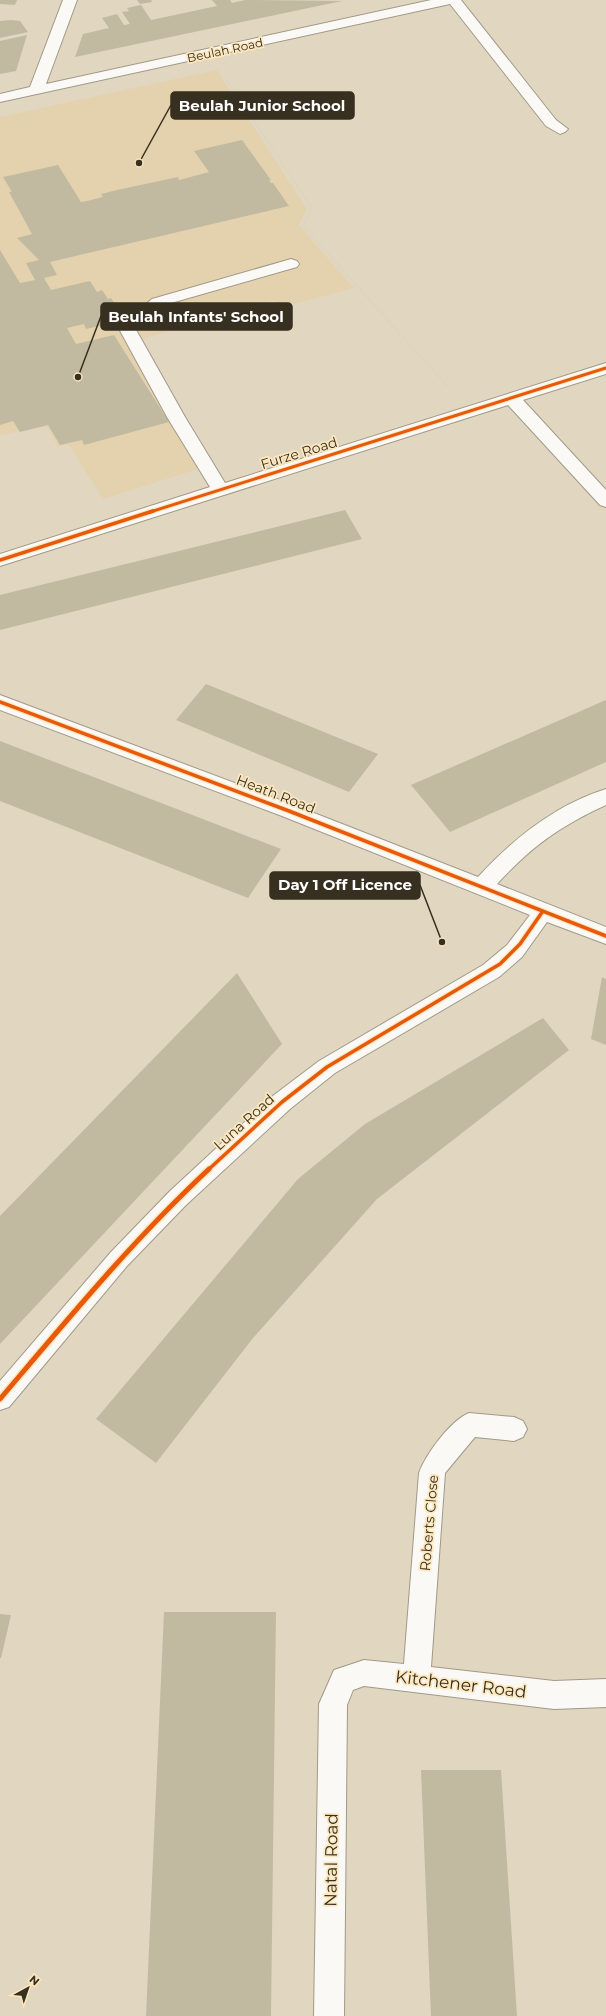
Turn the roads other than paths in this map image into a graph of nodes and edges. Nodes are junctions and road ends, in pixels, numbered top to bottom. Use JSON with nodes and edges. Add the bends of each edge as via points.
{"nodes":[{"id":1,"x":70,"y":0,"type":"edge"},
{"id":2,"x":450,"y":0,"type":"edge"},
{"id":3,"x":454,"y":0,"type":"edge"},
{"id":4,"x":36,"y":90,"type":"junction"},
{"id":5,"x":0,"y":98,"type":"edge"},
{"id":6,"x":560,"y":129,"type":"dead end"},
{"id":7,"x":291,"y":264,"type":"dead end"},
{"id":8,"x":606,"y":368,"type":"edge"},
{"id":9,"x":512,"y":398,"type":"junction"},
{"id":10,"x":220,"y":489,"type":"junction"},
{"id":11,"x":606,"y":501,"type":"edge"},
{"id":12,"x":0,"y":560,"type":"edge"},
{"id":13,"x":0,"y":702,"type":"edge"},
{"id":14,"x":606,"y":797,"type":"edge"},
{"id":15,"x":483,"y":886,"type":"junction"},
{"id":16,"x":543,"y":911,"type":"junction"},
{"id":17,"x":606,"y":936,"type":"edge"},
{"id":18,"x":0,"y":1399,"type":"edge"},
{"id":19,"x":514,"y":1428,"type":"dead end"},
{"id":20,"x":416,"y":1679,"type":"junction"},
{"id":21,"x":606,"y":1693,"type":"edge"},
{"id":22,"x":333,"y":1704,"type":"joint"},
{"id":23,"x":329,"y":2016,"type":"edge"}],
"edges":[{"from":1,"to":4,"type":"street"},
{"from":2,"to":4,"type":"street","name":"Beulah Road"},
{"from":3,"to":6,"type":"street","via":[[551,123]]},
{"from":4,"to":5,"type":"street","name":"Beulah Road"},
{"from":7,"to":10,"type":"street","via":[[158,302],[126,327],[187,437]]},
{"from":8,"to":9,"type":"street","name":"Furze Road"},
{"from":9,"to":10,"type":"street","name":"Furze Road"},
{"from":9,"to":11,"type":"street"},
{"from":10,"to":12,"type":"street","name":"Furze Road"},
{"from":13,"to":15,"type":"street","name":"Heath Road"},
{"from":14,"to":15,"type":"street","via":[[550,825],[526,843]]},
{"from":15,"to":16,"type":"street","name":"Heath Road"},
{"from":16,"to":17,"type":"street","name":"Heath Road"},
{"from":16,"to":18,"type":"street","name":"Luna Road","via":[[510,957],[491,971],[327,1068],[282,1102],[178,1198],[119,1259]]},
{"from":19,"to":20,"type":"street","name":"Roberts Close","via":[[469,1425],[432,1473]]},
{"from":20,"to":21,"type":"street","name":"Kitchener Road","via":[[554,1695]]},
{"from":20,"to":22,"type":"street","name":"Kitchener Road","via":[[364,1673],[354,1676],[344,1680]]},
{"from":22,"to":23,"type":"street","name":"Natal Road"}]}
